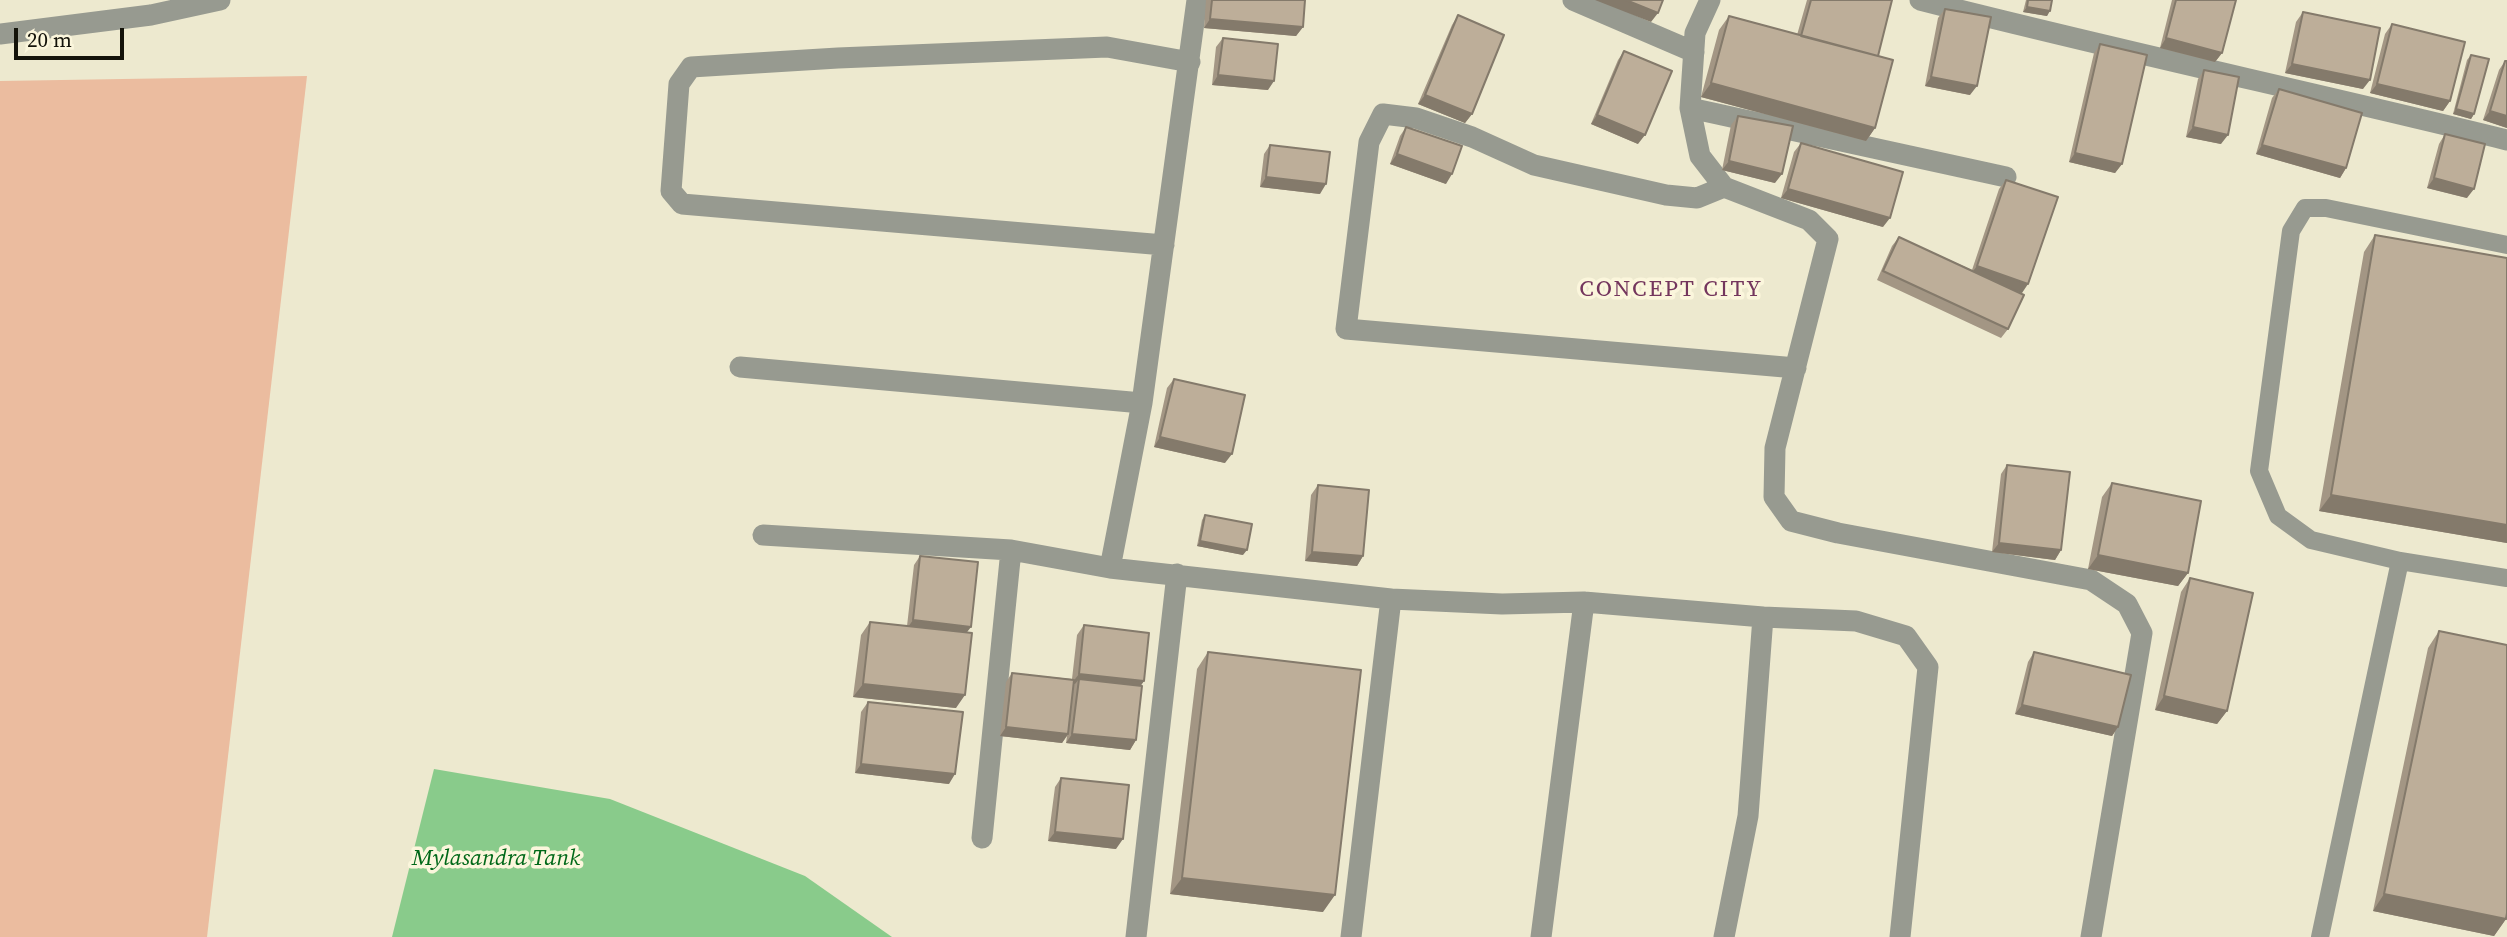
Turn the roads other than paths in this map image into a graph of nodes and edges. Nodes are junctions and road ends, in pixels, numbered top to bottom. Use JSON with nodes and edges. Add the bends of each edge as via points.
{"nodes":[{"id":1,"x":220,"y":0,"type":"edge"},
{"id":2,"x":1197,"y":0,"type":"edge"},
{"id":3,"x":1573,"y":0,"type":"edge"},
{"id":4,"x":1710,"y":0,"type":"edge"},
{"id":5,"x":1920,"y":0,"type":"edge"},
{"id":6,"x":0,"y":34,"type":"edge"},
{"id":7,"x":1694,"y":52,"type":"junction"},
{"id":8,"x":1190,"y":62,"type":"junction"},
{"id":9,"x":1690,"y":108,"type":"junction"},
{"id":10,"x":2507,"y":140,"type":"edge"},
{"id":11,"x":2006,"y":177,"type":"edge"},
{"id":12,"x":1724,"y":187,"type":"junction"},
{"id":13,"x":1164,"y":245,"type":"junction"},
{"id":14,"x":2507,"y":245,"type":"edge"},
{"id":15,"x":740,"y":368,"type":"dead end"},
{"id":16,"x":1796,"y":368,"type":"junction"},
{"id":17,"x":1142,"y":403,"type":"junction"},
{"id":18,"x":763,"y":535,"type":"dead end"},
{"id":19,"x":1011,"y":550,"type":"junction"},
{"id":20,"x":2400,"y":561,"type":"junction"},
{"id":21,"x":1110,"y":568,"type":"junction"},
{"id":22,"x":1177,"y":574,"type":"junction"},
{"id":23,"x":2507,"y":578,"type":"edge"},
{"id":24,"x":1391,"y":599,"type":"junction"},
{"id":25,"x":1584,"y":601,"type":"junction"},
{"id":26,"x":1763,"y":617,"type":"junction"},
{"id":27,"x":982,"y":838,"type":"dead end"},
{"id":28,"x":1136,"y":937,"type":"edge"},
{"id":29,"x":1351,"y":937,"type":"edge"},
{"id":30,"x":1541,"y":937,"type":"edge"},
{"id":31,"x":1724,"y":937,"type":"edge"},
{"id":32,"x":1900,"y":937,"type":"edge"},
{"id":33,"x":2091,"y":937,"type":"edge"},
{"id":34,"x":2320,"y":937,"type":"edge"}],
"edges":[{"from":1,"to":6,"type":"street","via":[[151,16]]},
{"from":2,"to":8,"type":"street"},
{"from":3,"to":7,"type":"street"},
{"from":4,"to":7,"type":"street","via":[[1695,33]]},
{"from":5,"to":10,"type":"street"},
{"from":7,"to":9,"type":"street"},
{"from":8,"to":13,"type":"street"},
{"from":8,"to":13,"type":"street","via":[[1107,47],[851,57],[691,67],[679,83],[671,191],[682,204]]},
{"from":9,"to":11,"type":"street"},
{"from":9,"to":12,"type":"street","via":[[1700,156]]},
{"from":12,"to":16,"type":"street","via":[[1809,220],[1828,239]]},
{"from":12,"to":16,"type":"street","via":[[1697,198],[1667,195],[1534,165],[1416,118],[1383,114],[1369,142],[1346,329]]},
{"from":13,"to":17,"type":"street"},
{"from":14,"to":20,"type":"lane","via":[[2326,208],[2305,208],[2291,231],[2259,471],[2278,516],[2311,540]]},
{"from":15,"to":17,"type":"street"},
{"from":16,"to":33,"type":"street","via":[[1775,460],[1774,497],[1791,521],[2091,580],[2127,604],[2142,634]]},
{"from":17,"to":21,"type":"street"},
{"from":18,"to":19,"type":"street"},
{"from":19,"to":21,"type":"street"},
{"from":19,"to":27,"type":"street"},
{"from":20,"to":23,"type":"lane"},
{"from":20,"to":34,"type":"lane"},
{"from":21,"to":22,"type":"street"},
{"from":22,"to":24,"type":"street"},
{"from":22,"to":28,"type":"street"},
{"from":24,"to":25,"type":"street","via":[[1502,604]]},
{"from":24,"to":29,"type":"street"},
{"from":25,"to":26,"type":"street"},
{"from":25,"to":30,"type":"street"},
{"from":26,"to":31,"type":"street","via":[[1748,816]]},
{"from":26,"to":32,"type":"street","via":[[1856,621],[1906,636],[1928,667]]}]}
